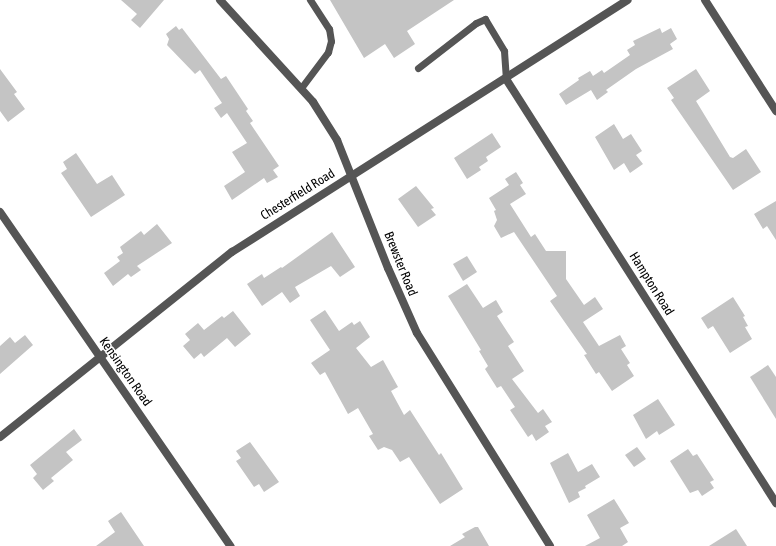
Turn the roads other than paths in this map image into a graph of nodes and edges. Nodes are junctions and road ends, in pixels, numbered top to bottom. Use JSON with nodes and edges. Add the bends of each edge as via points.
{"nodes":[{"id":1,"x":220,"y":0,"type":"edge"},
{"id":2,"x":310,"y":0,"type":"edge"},
{"id":3,"x":628,"y":0,"type":"edge"},
{"id":4,"x":705,"y":0,"type":"edge"},
{"id":5,"x":418,"y":68,"type":"dead end"},
{"id":6,"x":506,"y":79,"type":"junction"},
{"id":7,"x":301,"y":88,"type":"junction"},
{"id":8,"x":776,"y":111,"type":"edge"},
{"id":9,"x":353,"y":175,"type":"junction"},
{"id":10,"x":0,"y":212,"type":"edge"},
{"id":11,"x":100,"y":356,"type":"junction"},
{"id":12,"x":0,"y":437,"type":"edge"},
{"id":13,"x":776,"y":503,"type":"edge"},
{"id":14,"x":230,"y":546,"type":"edge"},
{"id":15,"x":550,"y":546,"type":"edge"}],
"edges":[{"from":1,"to":7,"type":"street","name":"Brewster Road"},
{"from":2,"to":7,"type":"lane","via":[[329,29],[331,41],[328,52]]},
{"from":3,"to":6,"type":"street","name":"Chesterfield Road"},
{"from":4,"to":8,"type":"street"},
{"from":5,"to":6,"type":"lane","via":[[476,23],[485,19],[504,51]]},
{"from":6,"to":9,"type":"street","name":"Chesterfield Road"},
{"from":6,"to":13,"type":"street","name":"Hampton Road"},
{"from":7,"to":9,"type":"street","name":"Brewster Road","via":[[337,140]]},
{"from":9,"to":11,"type":"street","name":"Chesterfield Road","via":[[232,252]]},
{"from":9,"to":15,"type":"street","name":"Brewster Road","via":[[388,268],[417,333]]},
{"from":10,"to":11,"type":"street","name":"Kensington Road"},
{"from":11,"to":12,"type":"street","name":"Chesterfield Road"},
{"from":11,"to":14,"type":"street","name":"Kensington Road"}]}
